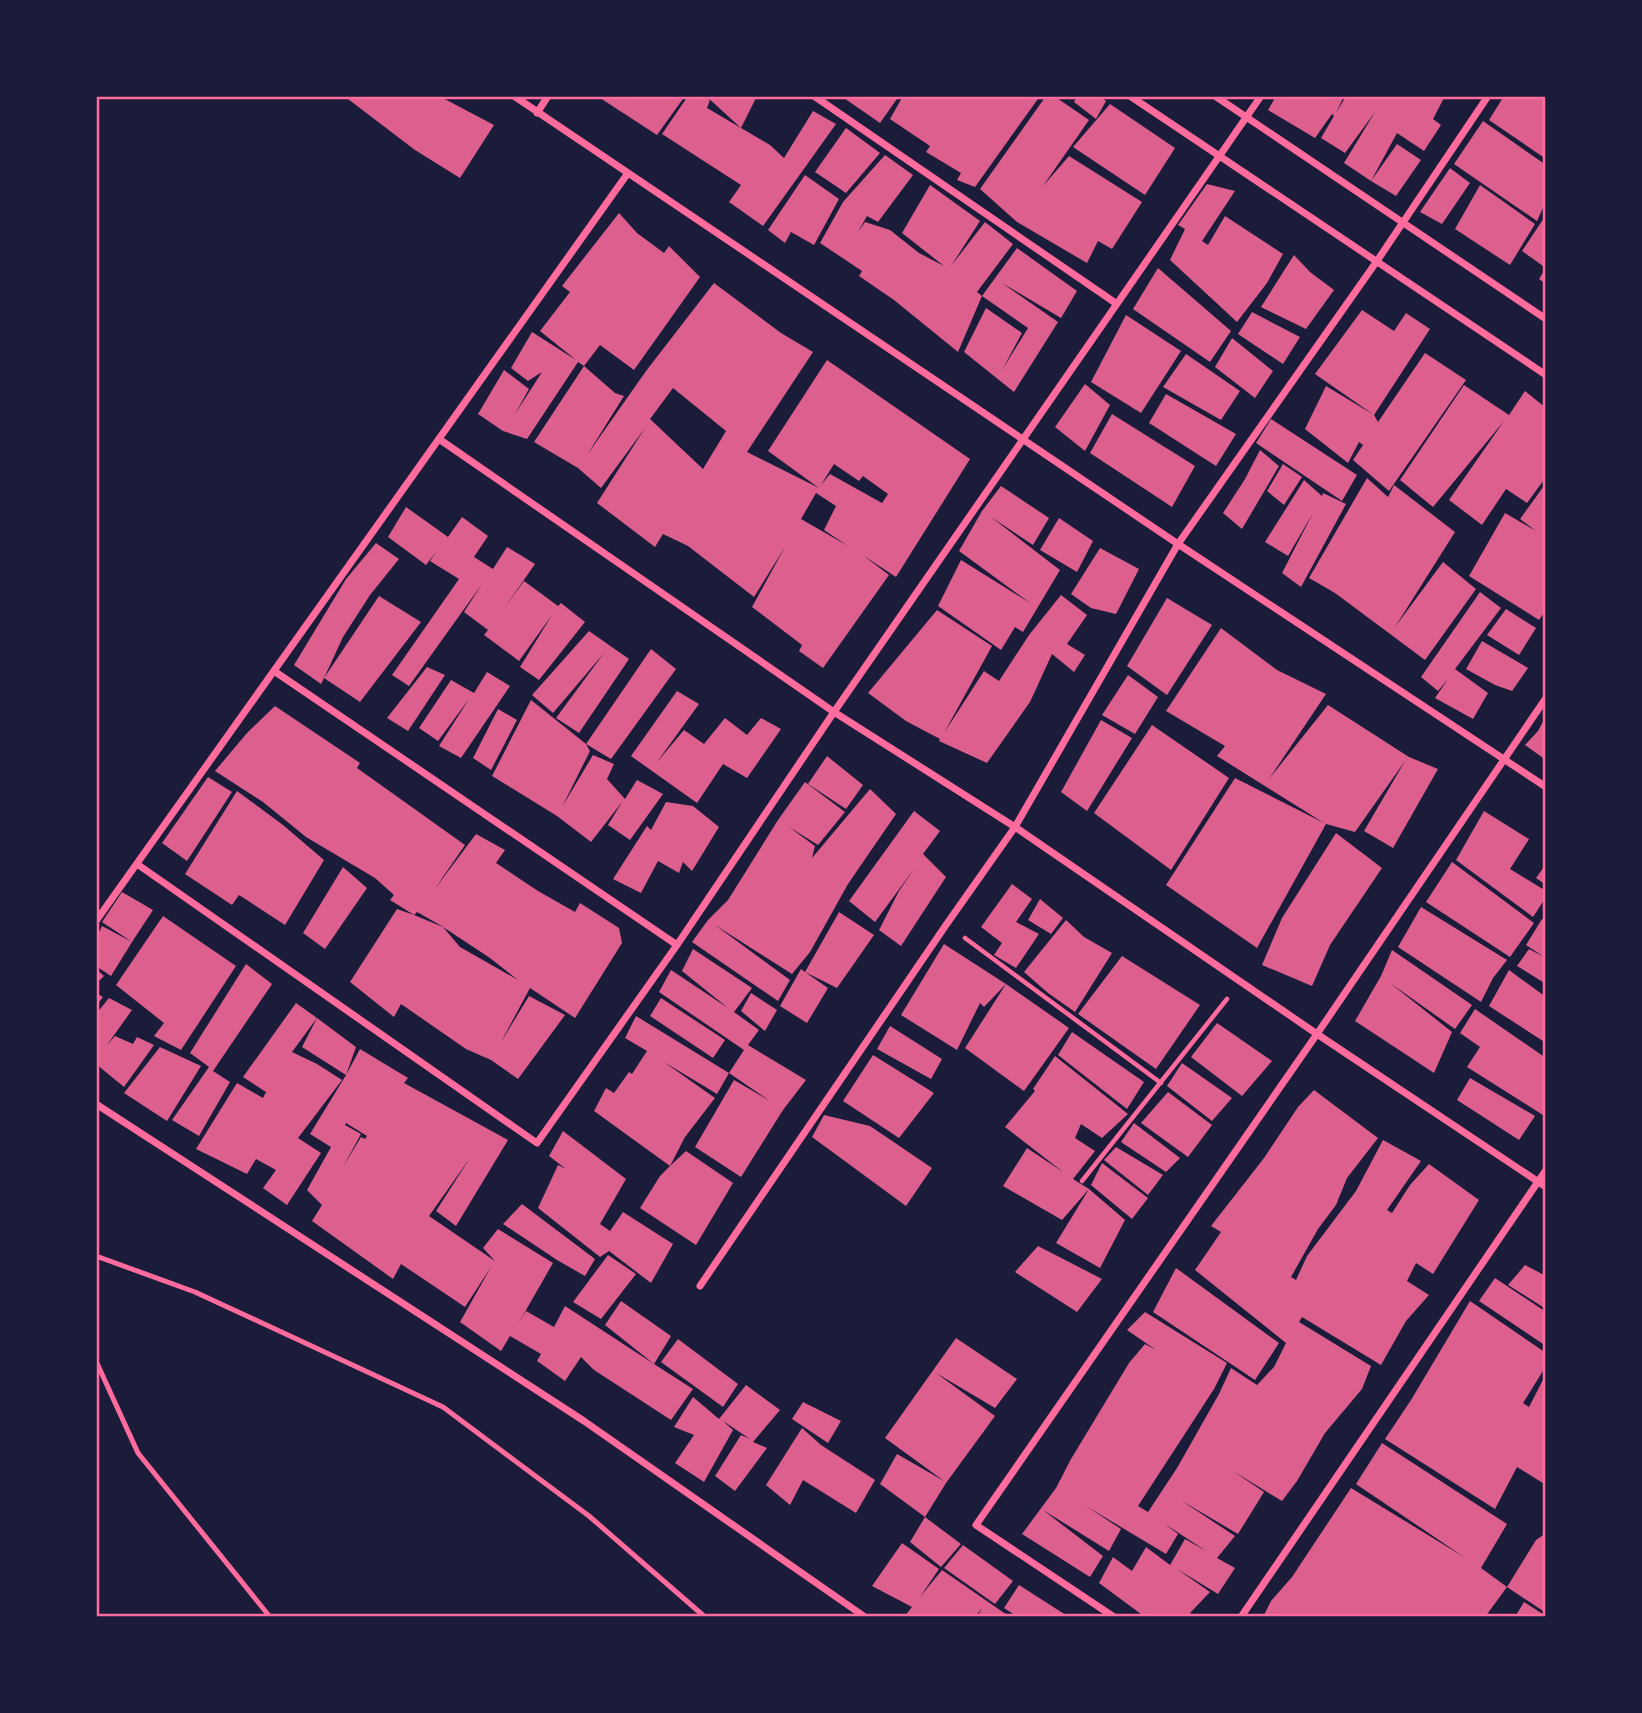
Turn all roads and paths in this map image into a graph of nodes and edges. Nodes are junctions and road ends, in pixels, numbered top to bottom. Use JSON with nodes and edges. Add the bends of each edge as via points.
{"nodes":[{"id":1,"x":514,"y":96,"type":"edge"},
{"id":2,"x":548,"y":96,"type":"edge"},
{"id":3,"x":814,"y":96,"type":"edge"},
{"id":4,"x":1130,"y":96,"type":"edge"},
{"id":5,"x":1215,"y":96,"type":"edge"},
{"id":6,"x":1261,"y":96,"type":"edge"},
{"id":7,"x":1488,"y":96,"type":"edge"},
{"id":8,"x":537,"y":113,"type":"junction"},
{"id":9,"x":1246,"y":117,"type":"junction"},
{"id":10,"x":1219,"y":156,"type":"junction"},
{"id":11,"x":628,"y":173,"type":"junction"},
{"id":12,"x":1402,"y":223,"type":"junction"},
{"id":13,"x":1377,"y":261,"type":"junction"},
{"id":14,"x":1117,"y":304,"type":"junction"},
{"id":15,"x":1546,"y":319,"type":"edge"},
{"id":16,"x":1546,"y":375,"type":"edge"},
{"id":17,"x":439,"y":439,"type":"junction"},
{"id":18,"x":1023,"y":439,"type":"junction"},
{"id":19,"x":1178,"y":544,"type":"junction"},
{"id":20,"x":274,"y":671,"type":"junction"},
{"id":21,"x":1546,"y":698,"type":"edge"},
{"id":22,"x":834,"y":712,"type":"junction"},
{"id":23,"x":1504,"y":759,"type":"junction"},
{"id":24,"x":1546,"y":787,"type":"edge"},
{"id":25,"x":1015,"y":827,"type":"junction"},
{"id":26,"x":137,"y":864,"type":"junction"},
{"id":27,"x":96,"y":921,"type":"edge"},
{"id":28,"x":946,"y":925,"type":"junction"},
{"id":29,"x":677,"y":945,"type":"junction"},
{"id":30,"x":1241,"y":982,"type":"junction"},
{"id":31,"x":1317,"y":1034,"type":"junction"},
{"id":32,"x":1161,"y":1083,"type":"junction"},
{"id":33,"x":96,"y":1104,"type":"edge"},
{"id":34,"x":1546,"y":1170,"type":"edge"},
{"id":35,"x":1082,"y":1181,"type":"dead end"},
{"id":36,"x":1538,"y":1182,"type":"junction"},
{"id":37,"x":1546,"y":1187,"type":"edge"},
{"id":38,"x":96,"y":1256,"type":"edge"},
{"id":39,"x":701,"y":1286,"type":"dead end"},
{"id":40,"x":96,"y":1361,"type":"edge"},
{"id":41,"x":270,"y":1617,"type":"edge"},
{"id":42,"x":705,"y":1617,"type":"edge"},
{"id":43,"x":865,"y":1617,"type":"edge"},
{"id":44,"x":1114,"y":1617,"type":"edge"},
{"id":45,"x":1241,"y":1617,"type":"edge"}],
"edges":[{"from":1,"to":8,"type":"street"},
{"from":2,"to":8,"type":"street"},
{"from":3,"to":14,"type":"street"},
{"from":4,"to":10,"type":"street"},
{"from":5,"to":9,"type":"street"},
{"from":6,"to":9,"type":"street"},
{"from":7,"to":12,"type":"street"},
{"from":8,"to":11,"type":"street"},
{"from":9,"to":10,"type":"street"},
{"from":9,"to":12,"type":"street"},
{"from":10,"to":13,"type":"street"},
{"from":10,"to":14,"type":"street"},
{"from":11,"to":17,"type":"street"},
{"from":11,"to":18,"type":"street"},
{"from":12,"to":13,"type":"street"},
{"from":12,"to":15,"type":"street"},
{"from":13,"to":16,"type":"street"},
{"from":13,"to":19,"type":"street"},
{"from":14,"to":18,"type":"street"},
{"from":17,"to":20,"type":"street"},
{"from":17,"to":22,"type":"street"},
{"from":18,"to":19,"type":"street"},
{"from":18,"to":22,"type":"street"},
{"from":19,"to":23,"type":"street"},
{"from":19,"to":25,"type":"street"},
{"from":20,"to":26,"type":"street"},
{"from":20,"to":29,"type":"street"},
{"from":21,"to":23,"type":"street"},
{"from":22,"to":25,"type":"street"},
{"from":22,"to":29,"type":"street"},
{"from":23,"to":24,"type":"street"},
{"from":23,"to":31,"type":"street"},
{"from":25,"to":28,"type":"street"},
{"from":25,"to":30,"type":"street"},
{"from":26,"to":27,"type":"street"},
{"from":26,"to":29,"type":"street","via":[[537,1143]]},
{"from":28,"to":32,"type":"path"},
{"from":28,"to":39,"type":"street"},
{"from":30,"to":31,"type":"street"},
{"from":30,"to":32,"type":"path"},
{"from":31,"to":36,"type":"street"},
{"from":31,"to":44,"type":"street","via":[[976,1525]]},
{"from":32,"to":35,"type":"path"},
{"from":33,"to":43,"type":"street","via":[[584,1421]]},
{"from":34,"to":36,"type":"street"},
{"from":36,"to":37,"type":"street"},
{"from":36,"to":45,"type":"street"},
{"from":38,"to":42,"type":"lane","via":[[195,1292],[443,1407],[589,1516]]},
{"from":40,"to":41,"type":"lane","via":[[138,1452]]}]}
